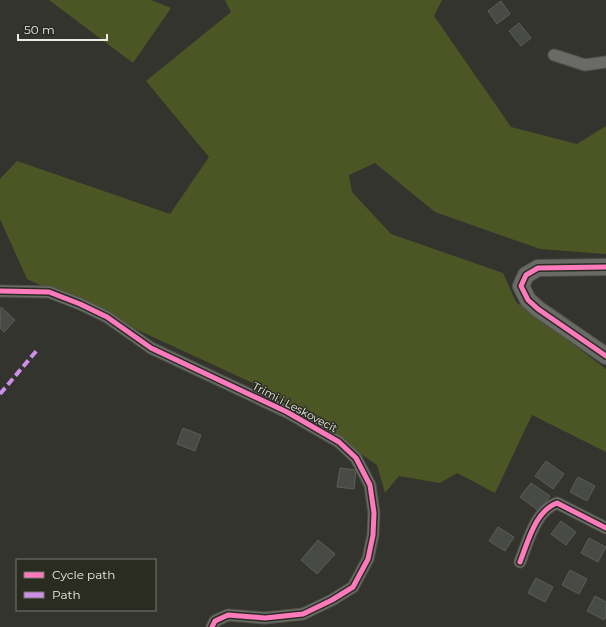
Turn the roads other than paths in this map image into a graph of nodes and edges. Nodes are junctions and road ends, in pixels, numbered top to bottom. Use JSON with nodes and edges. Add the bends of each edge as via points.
{"nodes":[{"id":1,"x":554,"y":55,"type":"dead end"},
{"id":2,"x":606,"y":62,"type":"edge"},
{"id":3,"x":606,"y":267,"type":"edge"},
{"id":4,"x":0,"y":291,"type":"edge"},
{"id":5,"x":606,"y":356,"type":"edge"},
{"id":6,"x":606,"y":528,"type":"edge"},
{"id":7,"x":520,"y":562,"type":"dead end"},
{"id":8,"x":212,"y":627,"type":"edge"}],
"edges":[{"from":1,"to":2,"type":"street","via":[[585,65]]},
{"from":3,"to":5,"type":"street","via":[[538,268],[526,276],[521,286],[528,300],[538,309]]},
{"from":4,"to":8,"type":"street","name":"Trimi i Leskovecit","via":[[49,292],[80,304],[107,317],[151,348],[287,412],[339,442],[356,458],[370,485],[374,514],[368,559],[353,587],[303,614],[265,618],[228,615],[215,621]]},
{"from":6,"to":7,"type":"street","via":[[556,503],[541,515]]}]}
